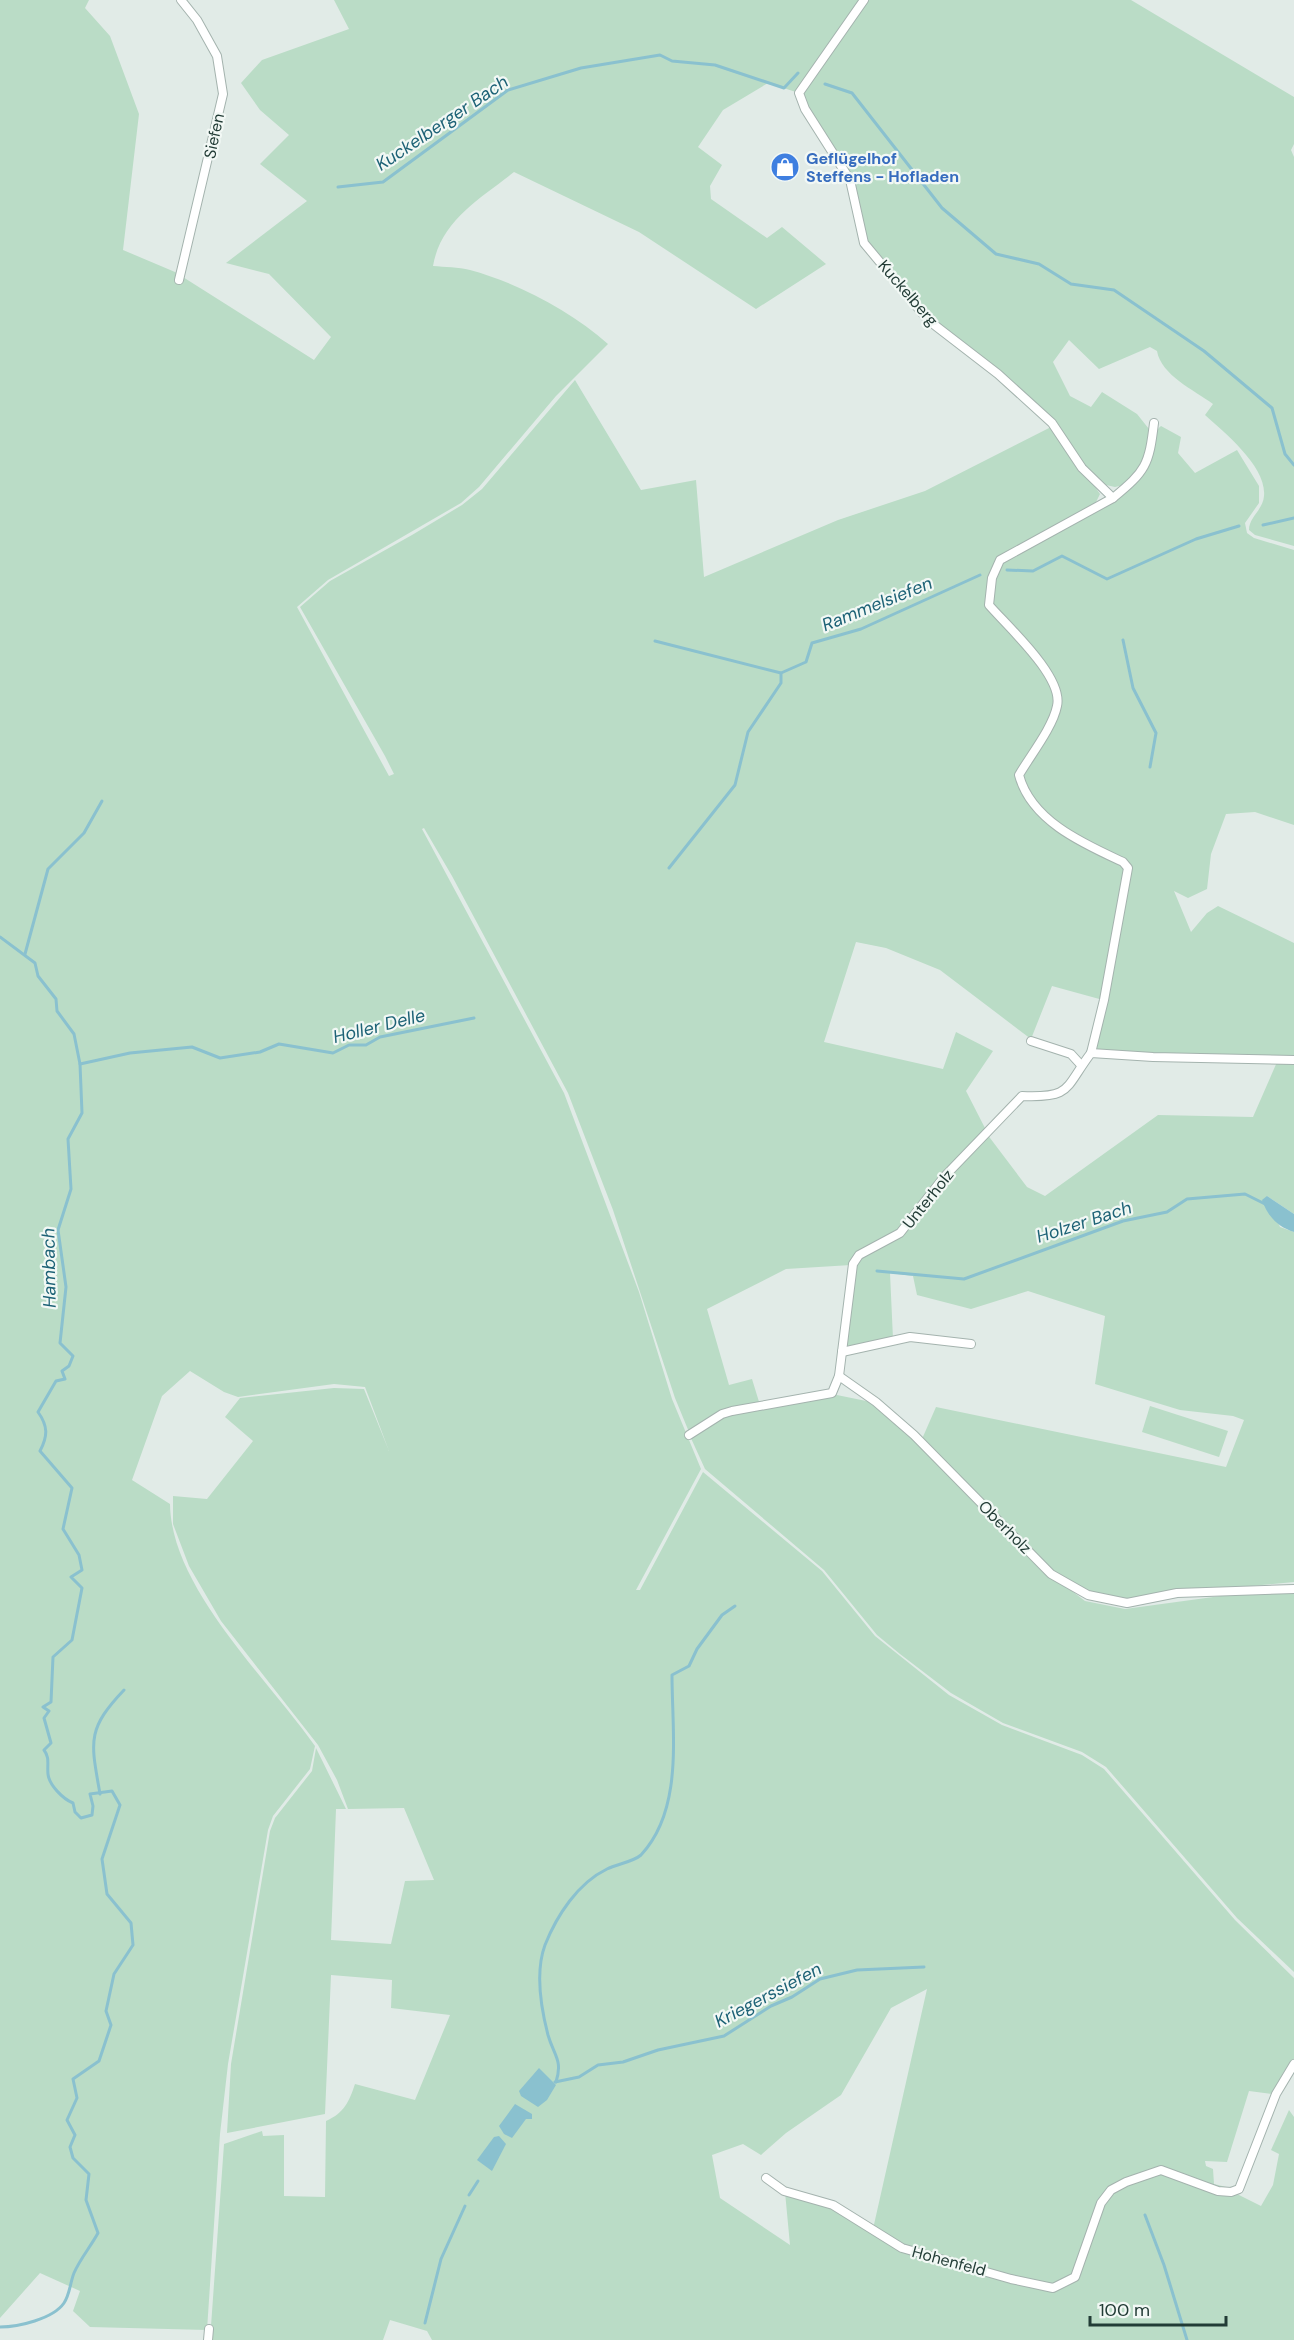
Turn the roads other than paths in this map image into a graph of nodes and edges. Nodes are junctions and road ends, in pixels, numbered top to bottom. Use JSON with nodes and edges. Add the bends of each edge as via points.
{"nodes":[{"id":1,"x":181,"y":0,"type":"edge"},
{"id":2,"x":864,"y":0,"type":"edge"},
{"id":3,"x":179,"y":280,"type":"dead end"},
{"id":4,"x":1154,"y":423,"type":"dead end"},
{"id":5,"x":1113,"y":498,"type":"junction"},
{"id":6,"x":1031,"y":1041,"type":"dead end"},
{"id":7,"x":1091,"y":1053,"type":"junction"},
{"id":8,"x":1294,"y":1060,"type":"edge"},
{"id":9,"x":1081,"y":1065,"type":"junction"},
{"id":10,"x":971,"y":1344,"type":"dead end"},
{"id":11,"x":842,"y":1352,"type":"junction"},
{"id":12,"x":839,"y":1376,"type":"junction"},
{"id":13,"x":689,"y":1435,"type":"dead end"},
{"id":14,"x":1294,"y":1589,"type":"edge"},
{"id":15,"x":1294,"y":2064,"type":"edge"},
{"id":16,"x":766,"y":2178,"type":"dead end"},
{"id":17,"x":209,"y":2329,"type":"dead end"},
{"id":18,"x":208,"y":2340,"type":"edge"}],
"edges":[{"from":1,"to":3,"type":"street","name":"Siefen","via":[[217,56],[223,94]]},
{"from":2,"to":5,"type":"street","name":"Kuckelberg","via":[[799,93],[850,180],[864,243],[928,320],[998,374],[1052,423],[1082,468]]},
{"from":4,"to":5,"type":"street","via":[[1149,460]]},
{"from":5,"to":7,"type":"street","via":[[1000,560],[992,578],[989,605],[1036,657],[1058,694],[1051,721],[1019,775],[1023,790],[1074,839],[1128,868]]},
{"from":6,"to":9,"type":"street","via":[[1071,1054]]},
{"from":7,"to":8,"type":"street"},
{"from":7,"to":9,"type":"street","name":"Unterholz"},
{"from":9,"to":11,"type":"street","name":"Unterholz","via":[[1063,1092],[1051,1097],[1023,1096],[944,1177],[900,1233],[860,1255],[853,1264]]},
{"from":10,"to":11,"type":"street","via":[[910,1336]]},
{"from":11,"to":12,"type":"street","name":"Unterholz"},
{"from":12,"to":13,"type":"street","via":[[832,1393],[722,1414]]},
{"from":12,"to":14,"type":"street","name":"Oberholz","via":[[914,1435],[1051,1574],[1088,1595],[1127,1603],[1177,1593]]},
{"from":15,"to":16,"type":"street","name":"Hohenfeld","via":[[1276,2094],[1239,2189],[1218,2191],[1161,2170],[1126,2182],[1111,2190],[1101,2203],[1075,2277],[1053,2288],[902,2248],[833,2205],[784,2191]]},
{"from":17,"to":18,"type":"street"}]}
